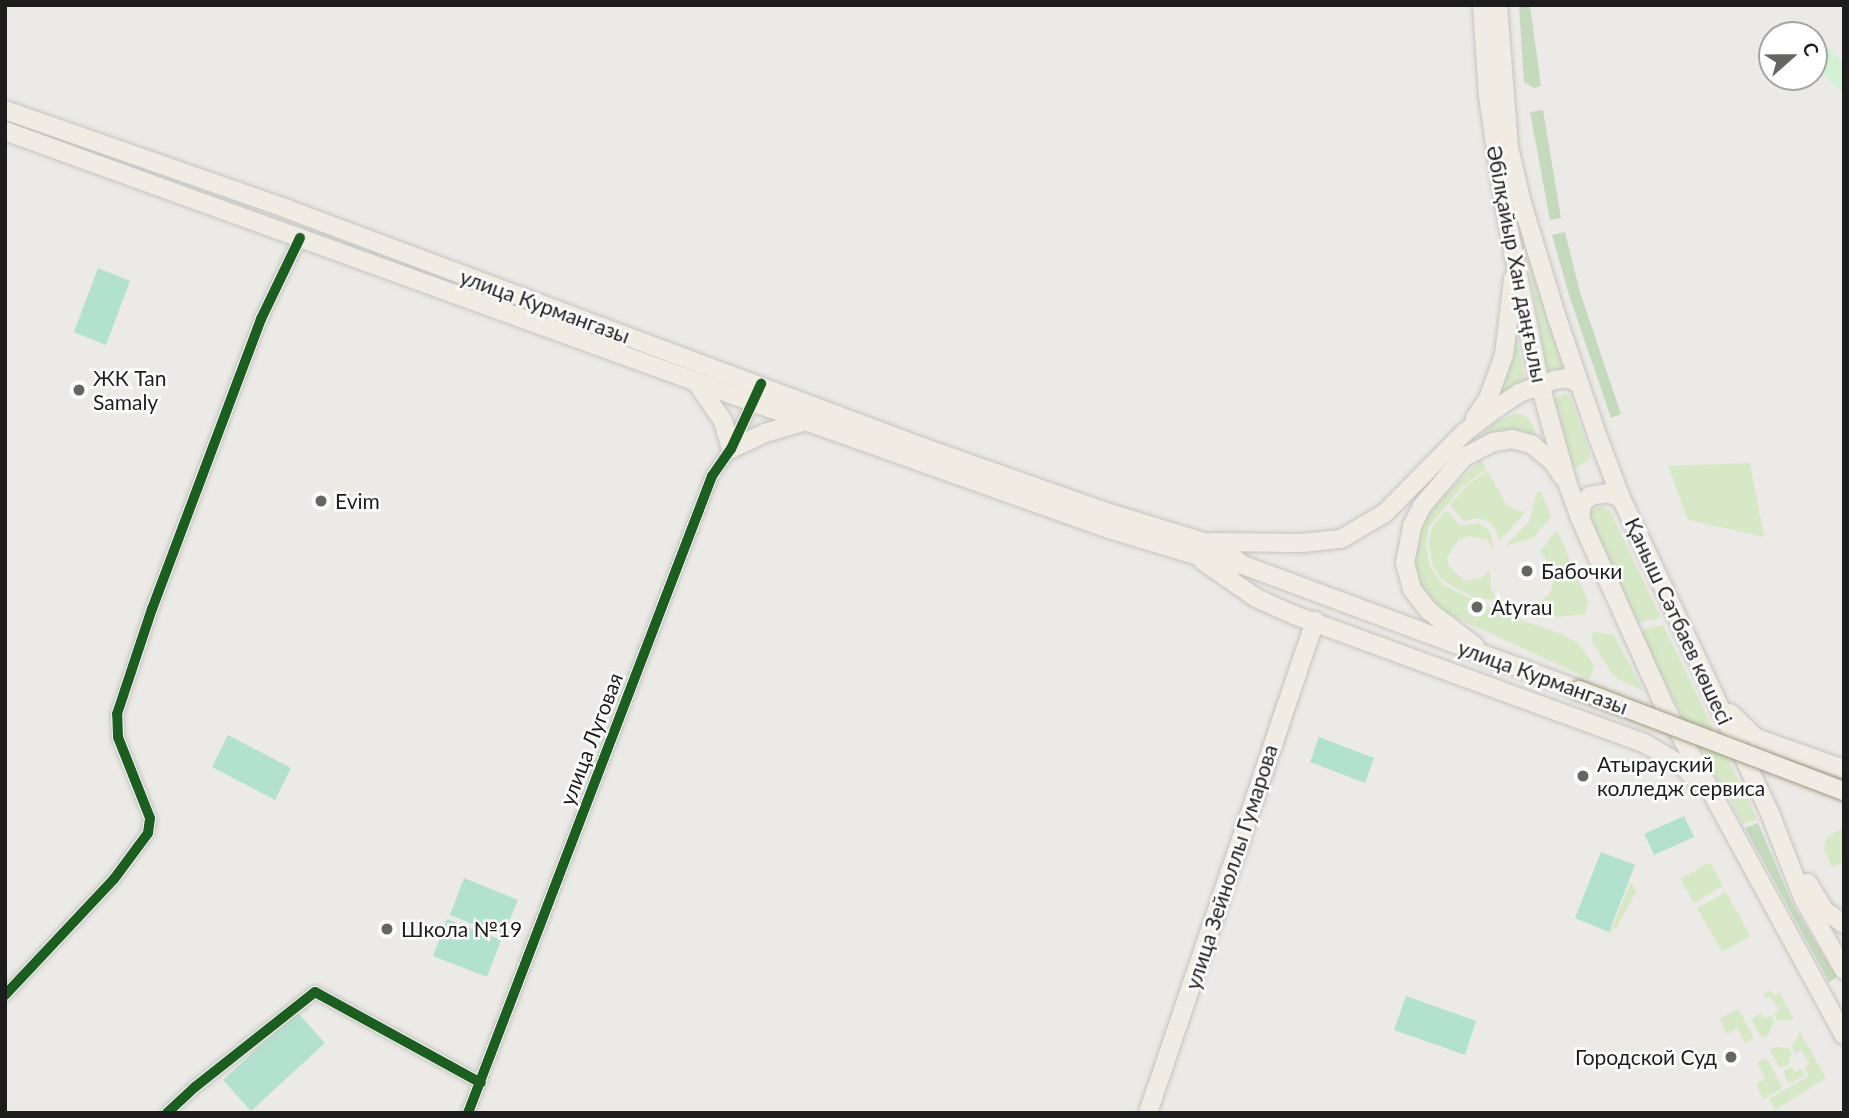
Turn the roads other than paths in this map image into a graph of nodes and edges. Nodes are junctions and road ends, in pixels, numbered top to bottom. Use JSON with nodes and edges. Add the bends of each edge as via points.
{"nodes":[{"id":1,"x":1482,"y":5,"type":"edge"},
{"id":2,"x":1497,"y":5,"type":"edge"},
{"id":3,"x":5,"y":110,"type":"edge"},
{"id":4,"x":5,"y":131,"type":"edge"},
{"id":5,"x":300,"y":238,"type":"junction"},
{"id":6,"x":1515,"y":251,"type":"junction"},
{"id":7,"x":696,"y":382,"type":"junction"},
{"id":8,"x":761,"y":384,"type":"junction"},
{"id":9,"x":1580,"y":384,"type":"junction"},
{"id":10,"x":1540,"y":385,"type":"junction"},
{"id":11,"x":752,"y":402,"type":"junction"},
{"id":12,"x":806,"y":421,"type":"junction"},
{"id":13,"x":1465,"y":432,"type":"junction"},
{"id":14,"x":875,"y":437,"type":"junction"},
{"id":15,"x":731,"y":449,"type":"junction"},
{"id":16,"x":1567,"y":482,"type":"junction"},
{"id":17,"x":1621,"y":499,"type":"junction"},
{"id":18,"x":1580,"y":518,"type":"junction"},
{"id":19,"x":1200,"y":549,"type":"junction"},
{"id":20,"x":1315,"y":621,"type":"junction"},
{"id":21,"x":1492,"y":659,"type":"junction"},
{"id":22,"x":1717,"y":698,"type":"junction"},
{"id":23,"x":1844,"y":769,"type":"edge"},
{"id":24,"x":1844,"y":791,"type":"edge"},
{"id":25,"x":1715,"y":800,"type":"junction"},
{"id":26,"x":1771,"y":816,"type":"junction"},
{"id":27,"x":1844,"y":924,"type":"edge"},
{"id":28,"x":1844,"y":970,"type":"edge"},
{"id":29,"x":5,"y":995,"type":"edge"},
{"id":30,"x":1843,"y":1028,"type":"edge"},
{"id":31,"x":481,"y":1083,"type":"junction"},
{"id":32,"x":167,"y":1113,"type":"edge"},
{"id":33,"x":468,"y":1113,"type":"edge"},
{"id":34,"x":1148,"y":1113,"type":"edge"}],
"edges":[{"from":1,"to":6,"type":"main road","name":"Әбілқайыр Хан даңғылы","via":[[1495,152]]},
{"from":2,"to":9,"type":"main road","name":"Әбілқайыр Хан даңғылы","via":[[1509,148]]},
{"from":3,"to":8,"type":"main road","name":"улица Курмангазы"},
{"from":4,"to":5,"type":"main road","name":"улица Курмангазы"},
{"from":5,"to":7,"type":"main road","name":"улица Курмангазы"},
{"from":5,"to":29,"type":"street","via":[[261,319],[117,714],[118,737],[150,818],[148,833],[114,879]]},
{"from":6,"to":10,"type":"main road","name":"Әбілқайыр Хан даңғылы"},
{"from":6,"to":13,"type":"main road","via":[[1504,355],[1488,399]]},
{"from":7,"to":11,"type":"main road","name":"улица Курмангазы"},
{"from":7,"to":15,"type":"main road","via":[[723,421]]},
{"from":8,"to":11,"type":"street","name":"улица Луговая"},
{"from":8,"to":14,"type":"main road","name":"улица Курмангазы"},
{"from":9,"to":10,"type":"main road","via":[[1568,379]]},
{"from":9,"to":17,"type":"main road","name":"Әбілқайыр Хан даңғылы"},
{"from":10,"to":13,"type":"main road","via":[[1519,394]]},
{"from":10,"to":16,"type":"main road","name":"Әбілқайыр Хан даңғылы"},
{"from":11,"to":12,"type":"main road","name":"улица Курмангазы"},
{"from":11,"to":15,"type":"street","name":"улица Луговая"},
{"from":12,"to":14,"type":"main road","name":"улица Курмангазы"},
{"from":12,"to":15,"type":"main road"},
{"from":13,"to":19,"type":"main road","via":[[1385,513],[1341,539]]},
{"from":14,"to":19,"type":"main road","name":"улица Курмангазы"},
{"from":15,"to":31,"type":"street","name":"улица Луговая","via":[[712,476]]},
{"from":16,"to":18,"type":"main road","name":"Әбілқайыр Хан даңғылы"},
{"from":16,"to":21,"type":"main road","via":[[1553,462],[1531,444],[1512,439],[1493,442],[1464,457],[1422,506],[1412,526],[1405,563],[1412,589],[1429,611]]},
{"from":17,"to":18,"type":"main road","via":[[1608,493],[1590,496],[1582,504]]},
{"from":17,"to":22,"type":"main road","name":"Қаныш Сәтбаев көшесі"},
{"from":18,"to":25,"type":"main road","via":[[1656,688]]},
{"from":19,"to":20,"type":"main road","via":[[1256,598]]},
{"from":19,"to":21,"type":"main road","name":"улица Курмангазы","via":[[1226,551],[1243,565]]},
{"from":20,"to":25,"type":"main road","via":[[1644,743],[1682,766]]},
{"from":20,"to":34,"type":"main road","name":"улица Зейноллы Гумарова"},
{"from":21,"to":24,"type":"main road","name":"улица Курмангазы","bridge":true},
{"from":22,"to":23,"type":"main road","via":[[1756,738]]},
{"from":22,"to":26,"type":"main road","name":"Қаныш Сәтбаев көшесі"},
{"from":25,"to":30,"type":"main road"},
{"from":26,"to":27,"type":"main road","via":[[1819,903]]},
{"from":26,"to":28,"type":"main road","name":"Қаныш Сәтбаев көшесі","via":[[1803,898]]},
{"from":31,"to":32,"type":"street","via":[[315,992]]},
{"from":31,"to":33,"type":"street","name":"улица Луговая"}]}
